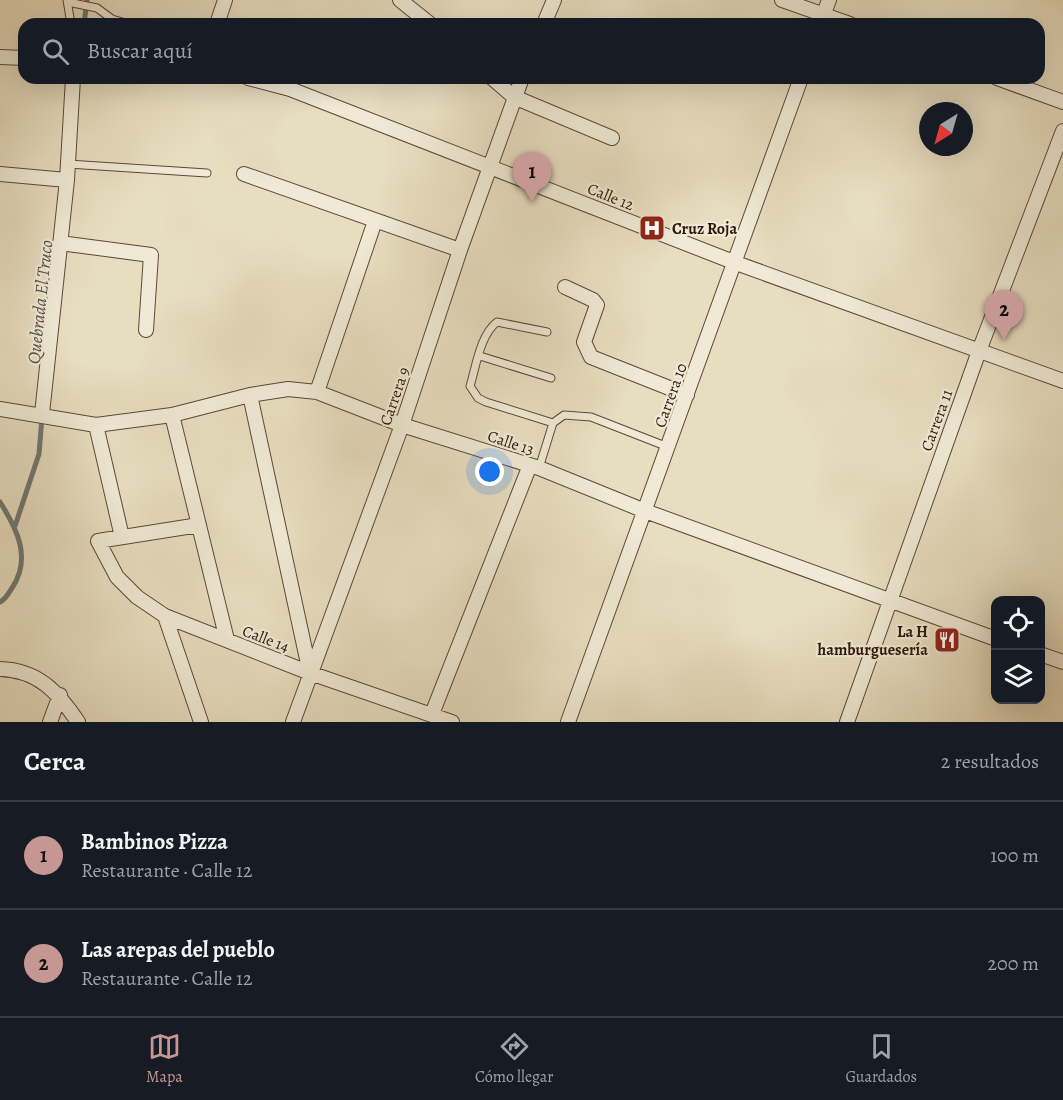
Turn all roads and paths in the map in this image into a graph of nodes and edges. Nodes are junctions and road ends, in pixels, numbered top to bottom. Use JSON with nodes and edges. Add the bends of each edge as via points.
{"nodes":[{"id":1,"x":99,"y":0,"type":"edge"},
{"id":2,"x":225,"y":0,"type":"edge"},
{"id":3,"x":554,"y":0,"type":"edge"},
{"id":4,"x":782,"y":0,"type":"edge"},
{"id":5,"x":829,"y":0,"type":"edge"},
{"id":6,"x":68,"y":1,"type":"edge"},
{"id":7,"x":403,"y":1,"type":"edge"},
{"id":8,"x":97,"y":8,"type":"junction"},
{"id":9,"x":70,"y":18,"type":"edge"},
{"id":10,"x":112,"y":18,"type":"edge"},
{"id":11,"x":219,"y":18,"type":"edge"},
{"id":12,"x":423,"y":18,"type":"edge"},
{"id":13,"x":546,"y":18,"type":"edge"},
{"id":14,"x":820,"y":18,"type":"edge"},
{"id":15,"x":822,"y":18,"type":"edge"},
{"id":16,"x":0,"y":57,"type":"edge"},
{"id":17,"x":18,"y":58,"type":"edge"},
{"id":18,"x":73,"y":84,"type":"edge"},
{"id":19,"x":271,"y":84,"type":"edge"},
{"id":20,"x":499,"y":84,"type":"edge"},
{"id":21,"x":519,"y":84,"type":"edge"},
{"id":22,"x":799,"y":84,"type":"edge"},
{"id":23,"x":1014,"y":84,"type":"edge"},
{"id":24,"x":514,"y":97,"type":"junction"},
{"id":25,"x":1063,"y":102,"type":"edge"},
{"id":26,"x":1063,"y":131,"type":"edge"},
{"id":27,"x":612,"y":138,"type":"dead end"},
{"id":28,"x":68,"y":164,"type":"junction"},
{"id":29,"x":489,"y":165,"type":"junction"},
{"id":30,"x":207,"y":173,"type":"dead end"},
{"id":31,"x":0,"y":174,"type":"edge"},
{"id":32,"x":244,"y":174,"type":"dead end"},
{"id":33,"x":67,"y":180,"type":"junction"},
{"id":34,"x":375,"y":221,"type":"junction"},
{"id":35,"x":60,"y":243,"type":"junction"},
{"id":36,"x":460,"y":250,"type":"junction"},
{"id":37,"x":736,"y":263,"type":"junction"},
{"id":38,"x":565,"y":287,"type":"dead end"},
{"id":39,"x":146,"y":330,"type":"dead end"},
{"id":40,"x":547,"y":332,"type":"dead end"},
{"id":41,"x":979,"y":351,"type":"junction"},
{"id":42,"x":480,"y":356,"type":"junction"},
{"id":43,"x":551,"y":378,"type":"dead end"},
{"id":44,"x":1063,"y":381,"type":"edge"},
{"id":45,"x":317,"y":392,"type":"junction"},
{"id":46,"x":250,"y":395,"type":"junction"},
{"id":47,"x":687,"y":395,"type":"junction"},
{"id":48,"x":0,"y":409,"type":"edge"},
{"id":49,"x":42,"y":414,"type":"junction"},
{"id":50,"x":172,"y":415,"type":"junction"},
{"id":51,"x":553,"y":423,"type":"junction"},
{"id":52,"x":96,"y":425,"type":"junction"},
{"id":53,"x":402,"y":425,"type":"junction"},
{"id":54,"x":668,"y":447,"type":"junction"},
{"id":55,"x":534,"y":467,"type":"junction"},
{"id":56,"x":645,"y":511,"type":"junction"},
{"id":57,"x":199,"y":525,"type":"junction"},
{"id":58,"x":122,"y":537,"type":"junction"},
{"id":59,"x":889,"y":601,"type":"junction"},
{"id":60,"x":165,"y":616,"type":"junction"},
{"id":61,"x":991,"y":637,"type":"edge"},
{"id":62,"x":227,"y":640,"type":"junction"},
{"id":63,"x":1045,"y":655,"type":"edge"},
{"id":64,"x":1063,"y":662,"type":"edge"},
{"id":65,"x":0,"y":669,"type":"edge"},
{"id":66,"x":310,"y":673,"type":"junction"},
{"id":67,"x":60,"y":695,"type":"junction"},
{"id":68,"x":432,"y":714,"type":"junction"},
{"id":69,"x":50,"y":722,"type":"edge"},
{"id":70,"x":78,"y":722,"type":"edge"},
{"id":71,"x":201,"y":722,"type":"edge"},
{"id":72,"x":293,"y":722,"type":"edge"},
{"id":73,"x":452,"y":722,"type":"edge"},
{"id":74,"x":568,"y":722,"type":"edge"},
{"id":75,"x":847,"y":722,"type":"edge"}],
"edges":[{"from":1,"to":8,"type":"lane"},
{"from":2,"to":11,"type":"street"},
{"from":3,"to":13,"type":"street"},
{"from":4,"to":14,"type":"street"},
{"from":5,"to":15,"type":"street"},
{"from":6,"to":8,"type":"lane"},
{"from":6,"to":9,"type":"lane"},
{"from":7,"to":12,"type":"street"},
{"from":8,"to":10,"type":"lane"},
{"from":16,"to":17,"type":"street"},
{"from":18,"to":28,"type":"street"},
{"from":19,"to":29,"type":"street","name":"Calle 12"},
{"from":20,"to":24,"type":"street"},
{"from":21,"to":24,"type":"street","name":"Carrera 9"},
{"from":22,"to":37,"type":"street","name":"Carrera 10"},
{"from":23,"to":25,"type":"street"},
{"from":24,"to":27,"type":"street"},
{"from":24,"to":29,"type":"street","name":"Carrera 9"},
{"from":26,"to":41,"type":"street","name":"Carrera 11"},
{"from":28,"to":30,"type":"lane"},
{"from":28,"to":33,"type":"street"},
{"from":29,"to":36,"type":"street","name":"Carrera 9"},
{"from":29,"to":37,"type":"street","name":"Calle 12"},
{"from":31,"to":33,"type":"street"},
{"from":32,"to":34,"type":"street"},
{"from":33,"to":35,"type":"street"},
{"from":34,"to":36,"type":"street"},
{"from":34,"to":45,"type":"street"},
{"from":35,"to":39,"type":"street","via":[[151,255]]},
{"from":35,"to":49,"type":"street"},
{"from":36,"to":53,"type":"street","name":"Carrera 9"},
{"from":37,"to":41,"type":"street","name":"Calle 12"},
{"from":37,"to":47,"type":"street","name":"Carrera 10"},
{"from":38,"to":47,"type":"street","via":[[597,305],[584,342],[591,357]]},
{"from":40,"to":42,"type":"lane","via":[[497,322],[490,327]]},
{"from":41,"to":44,"type":"street","name":"Calle 12"},
{"from":41,"to":59,"type":"street","name":"Carrera 11"},
{"from":42,"to":43,"type":"lane"},
{"from":42,"to":51,"type":"lane","via":[[470,386],[478,398]]},
{"from":45,"to":46,"type":"street","name":"Calle 13","via":[[288,389]]},
{"from":45,"to":53,"type":"street","name":"Calle 13"},
{"from":46,"to":50,"type":"street","name":"Calle 13"},
{"from":46,"to":66,"type":"street"},
{"from":47,"to":54,"type":"street","name":"Carrera 10"},
{"from":48,"to":49,"type":"street","name":"Calle 13"},
{"from":49,"to":52,"type":"street","name":"Calle 13"},
{"from":50,"to":52,"type":"street","name":"Calle 13"},
{"from":50,"to":57,"type":"street"},
{"from":51,"to":54,"type":"lane","via":[[564,415],[591,417]]},
{"from":51,"to":55,"type":"lane"},
{"from":52,"to":58,"type":"street"},
{"from":53,"to":55,"type":"street","name":"Calle 13"},
{"from":53,"to":66,"type":"street","name":"Carrera 9"},
{"from":54,"to":56,"type":"street","name":"Carrera 10"},
{"from":55,"to":56,"type":"street","name":"Calle 13"},
{"from":55,"to":68,"type":"street"},
{"from":56,"to":59,"type":"street","name":"Calle 13"},
{"from":56,"to":74,"type":"street","name":"Carrera 10"},
{"from":57,"to":58,"type":"street"},
{"from":57,"to":62,"type":"street"},
{"from":58,"to":60,"type":"street","name":"Calle 14","via":[[98,541],[117,577]]},
{"from":59,"to":61,"type":"street","name":"Calle 13"},
{"from":59,"to":75,"type":"street","name":"Carrera 11"},
{"from":60,"to":62,"type":"street","name":"Calle 14"},
{"from":60,"to":71,"type":"street"},
{"from":62,"to":66,"type":"street","name":"Calle 14"},
{"from":63,"to":64,"type":"street"},
{"from":65,"to":67,"type":"street","via":[[14,670],[45,683]]},
{"from":66,"to":68,"type":"street","name":"Calle 14"},
{"from":66,"to":72,"type":"street","name":"Carrera 9"},
{"from":67,"to":69,"type":"street"},
{"from":67,"to":70,"type":"street"},
{"from":68,"to":73,"type":"street","name":"Calle 14"}]}
